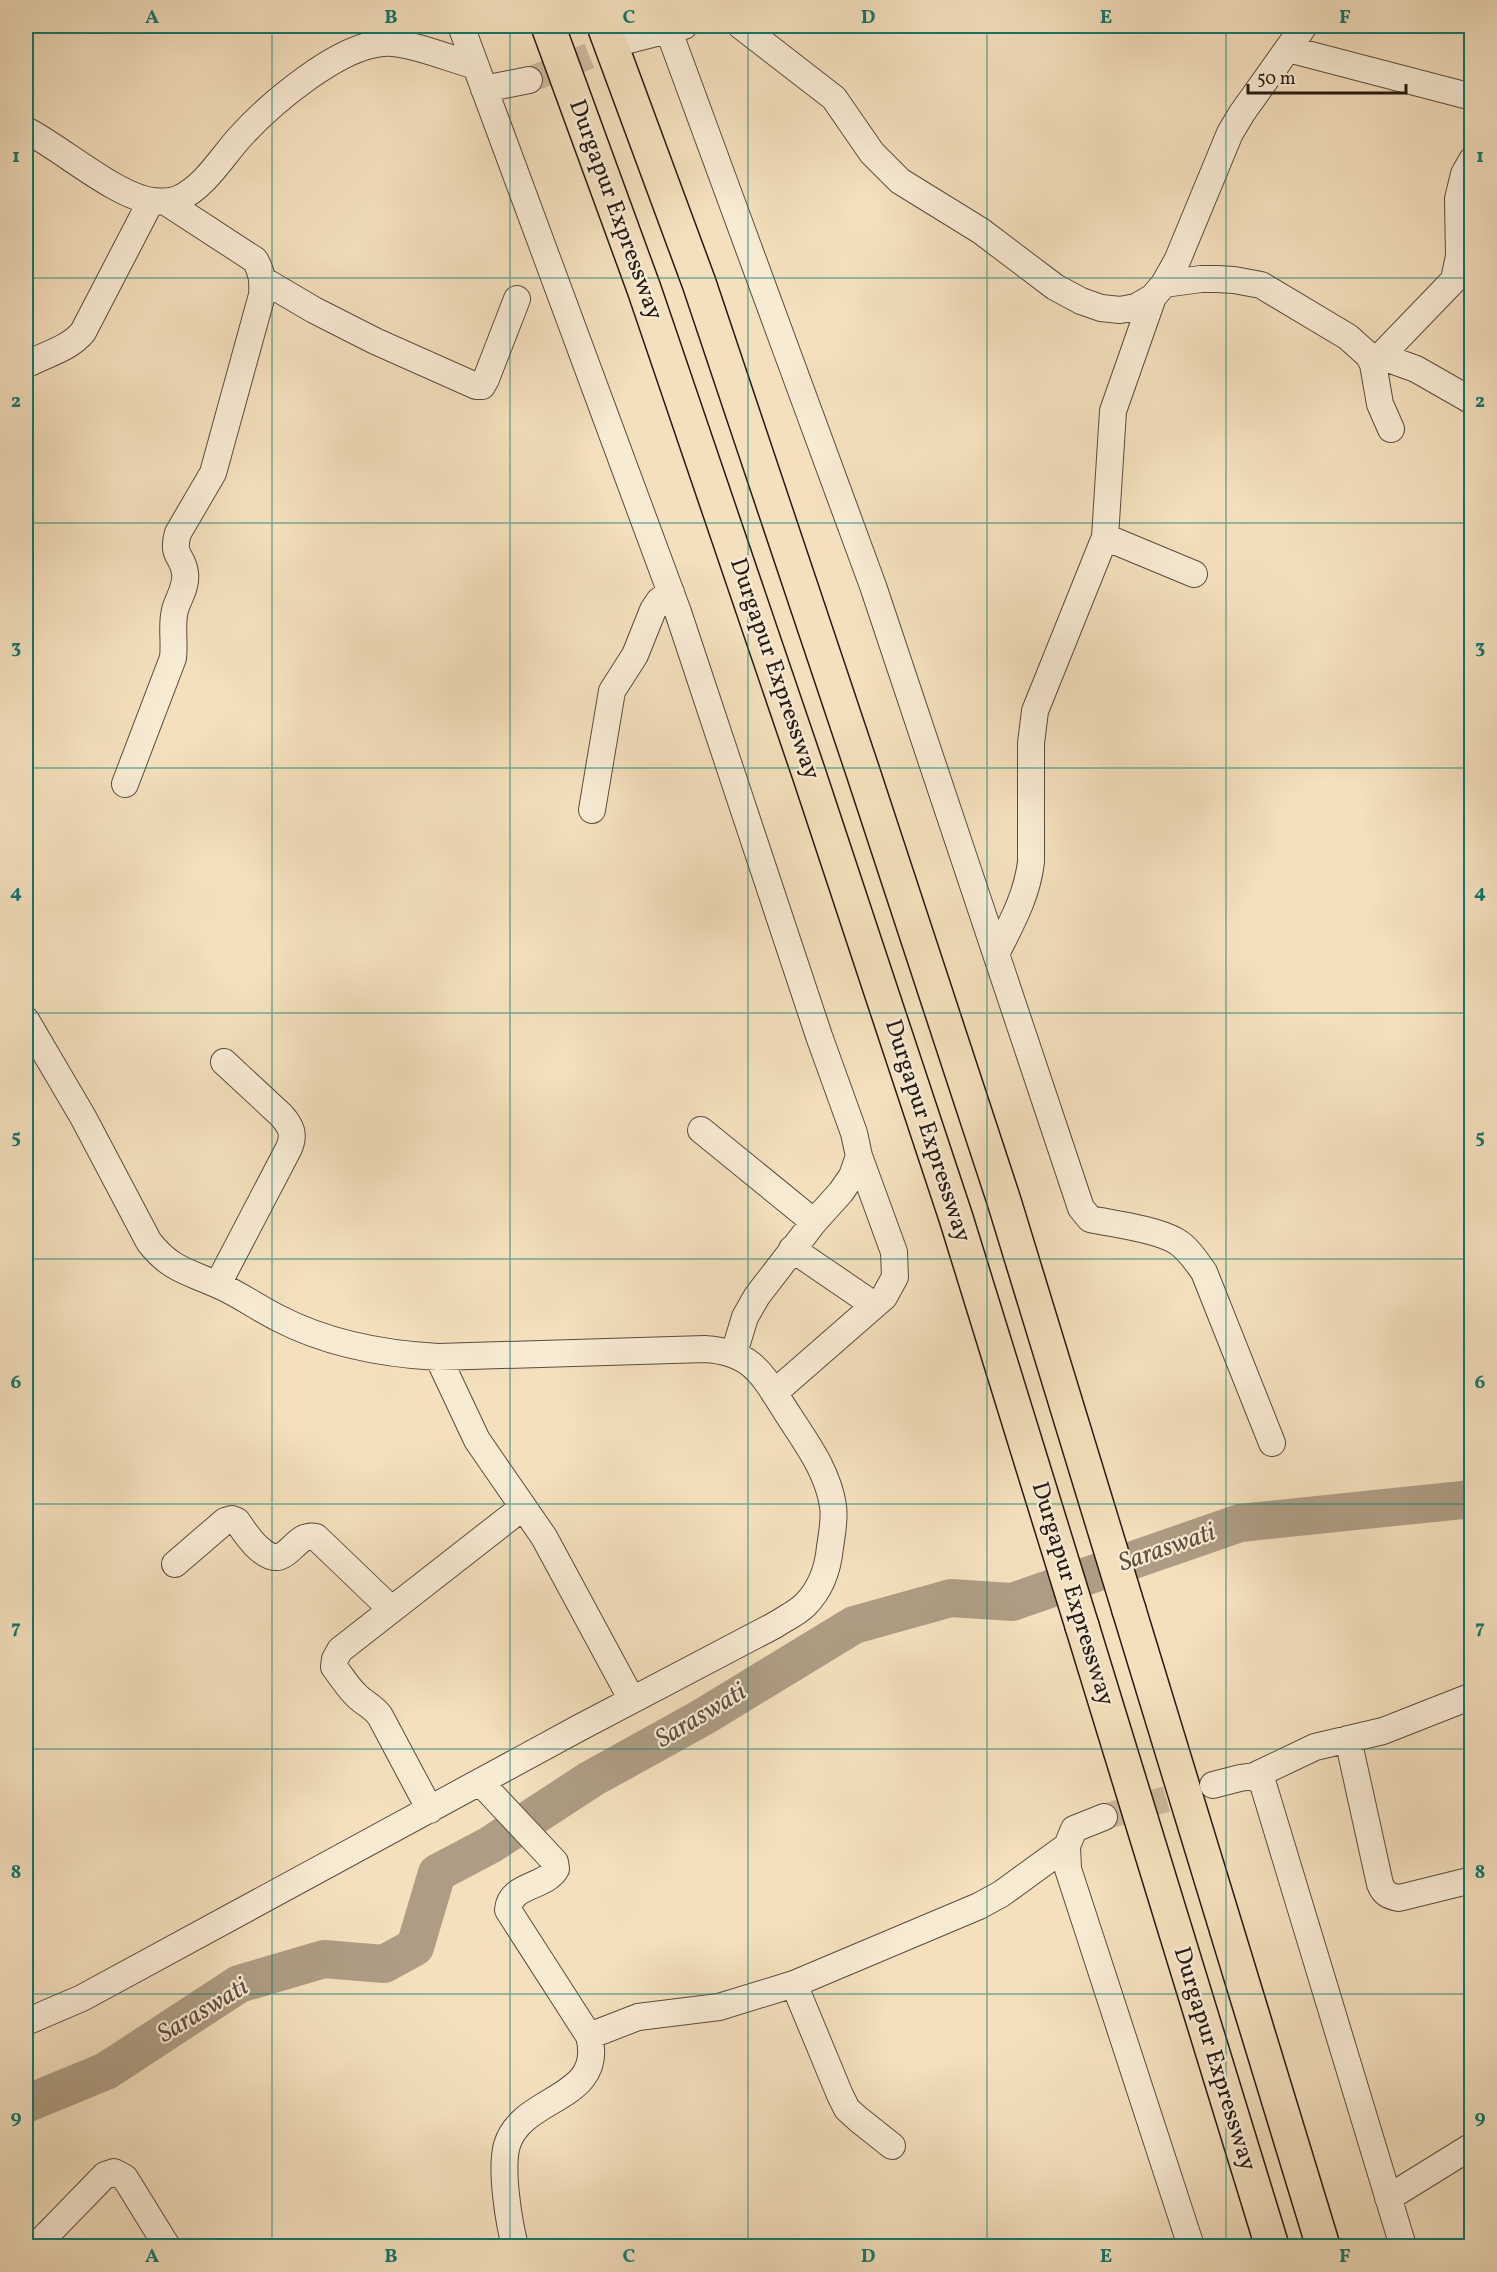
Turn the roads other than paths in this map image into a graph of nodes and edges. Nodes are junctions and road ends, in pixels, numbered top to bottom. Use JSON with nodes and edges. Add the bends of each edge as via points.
{"nodes":[{"id":1,"x":461,"y":26,"type":"edge"},
{"id":2,"x":548,"y":26,"type":"edge"},
{"id":3,"x":741,"y":26,"type":"edge"},
{"id":4,"x":1304,"y":26,"type":"edge"},
{"id":5,"x":674,"y":27,"type":"edge"},
{"id":6,"x":617,"y":33,"type":"edge"},
{"id":7,"x":1288,"y":49,"type":"junction"},
{"id":8,"x":480,"y":77,"type":"junction"},
{"id":9,"x":529,"y":80,"type":"tunnel mouth"},
{"id":10,"x":1472,"y":97,"type":"edge"},
{"id":11,"x":26,"y":130,"type":"edge"},
{"id":12,"x":1472,"y":160,"type":"edge"},
{"id":13,"x":158,"y":201,"type":"junction"},
{"id":14,"x":263,"y":280,"type":"junction"},
{"id":15,"x":1159,"y":291,"type":"junction"},
{"id":16,"x":517,"y":299,"type":"dead end"},
{"id":17,"x":1377,"y":360,"type":"junction"},
{"id":18,"x":26,"y":365,"type":"edge"},
{"id":19,"x":1472,"y":400,"type":"edge"},
{"id":20,"x":1391,"y":429,"type":"dead end"},
{"id":21,"x":1105,"y":537,"type":"junction"},
{"id":22,"x":1194,"y":574,"type":"dead end"},
{"id":23,"x":670,"y":592,"type":"junction"},
{"id":24,"x":125,"y":784,"type":"dead end"},
{"id":25,"x":592,"y":810,"type":"dead end"},
{"id":26,"x":996,"y":954,"type":"junction"},
{"id":27,"x":26,"y":1020,"type":"edge"},
{"id":28,"x":224,"y":1062,"type":"dead end"},
{"id":29,"x":701,"y":1130,"type":"dead end"},
{"id":30,"x":859,"y":1156,"type":"junction"},
{"id":31,"x":814,"y":1222,"type":"junction"},
{"id":32,"x":792,"y":1249,"type":"junction"},
{"id":33,"x":218,"y":1284,"type":"junction"},
{"id":34,"x":874,"y":1305,"type":"junction"},
{"id":35,"x":734,"y":1353,"type":"junction"},
{"id":36,"x":438,"y":1357,"type":"junction"},
{"id":37,"x":774,"y":1393,"type":"junction"},
{"id":38,"x":1272,"y":1443,"type":"dead end"},
{"id":39,"x":523,"y":1507,"type":"junction"},
{"id":40,"x":175,"y":1564,"type":"dead end"},
{"id":41,"x":392,"y":1610,"type":"junction"},
{"id":42,"x":1472,"y":1696,"type":"edge"},
{"id":43,"x":633,"y":1701,"type":"junction"},
{"id":44,"x":1348,"y":1739,"type":"junction"},
{"id":45,"x":1254,"y":1776,"type":"junction"},
{"id":46,"x":1213,"y":1785,"type":"tunnel mouth"},
{"id":47,"x":485,"y":1787,"type":"junction"},
{"id":48,"x":430,"y":1810,"type":"junction"},
{"id":49,"x":1104,"y":1818,"type":"tunnel mouth"},
{"id":50,"x":1067,"y":1846,"type":"junction"},
{"id":51,"x":1472,"y":1880,"type":"edge"},
{"id":52,"x":794,"y":1984,"type":"junction"},
{"id":53,"x":26,"y":2022,"type":"edge"},
{"id":54,"x":589,"y":2036,"type":"junction"},
{"id":55,"x":892,"y":2146,"type":"dead end"},
{"id":56,"x":1472,"y":2146,"type":"edge"},
{"id":57,"x":1388,"y":2198,"type":"junction"},
{"id":58,"x":36,"y":2247,"type":"edge"},
{"id":59,"x":167,"y":2247,"type":"edge"},
{"id":60,"x":515,"y":2247,"type":"edge"},
{"id":61,"x":1191,"y":2247,"type":"edge"},
{"id":62,"x":1272,"y":2247,"type":"edge"},
{"id":63,"x":1323,"y":2247,"type":"edge"},
{"id":64,"x":1403,"y":2247,"type":"edge"}],
"edges":[{"from":1,"to":8,"type":"street"},
{"from":2,"to":62,"type":"main road","name":"Durgapur Expressway","via":[[644,289],[956,1218]]},
{"from":3,"to":15,"type":"street","via":[[834,98],[872,153],[900,181],[981,231],[1055,287],[1101,308],[1120,310],[1136,307]]},
{"from":4,"to":7,"type":"street"},
{"from":5,"to":6,"type":"street"},
{"from":5,"to":26,"type":"street","via":[[873,586]]},
{"from":6,"to":63,"type":"main road","name":"Durgapur Expressway","via":[[1004,1201]]},
{"from":7,"to":10,"type":"street"},
{"from":7,"to":15,"type":"street","via":[[1230,133],[1177,261]]},
{"from":8,"to":9,"type":"street"},
{"from":8,"to":13,"type":"street","via":[[393,43],[370,45],[308,78],[267,109],[196,187],[179,199]]},
{"from":8,"to":23,"type":"street"},
{"from":11,"to":13,"type":"street","via":[[130,194]]},
{"from":12,"to":17,"type":"street","via":[[1458,199],[1459,256],[1454,280]]},
{"from":13,"to":14,"type":"street","via":[[255,260]]},
{"from":13,"to":18,"type":"street","via":[[83,332],[67,346]]},
{"from":14,"to":16,"type":"street","via":[[375,341],[476,386],[482,386],[486,379]]},
{"from":14,"to":24,"type":"street","via":[[213,472],[178,533],[176,555],[185,572],[185,582],[174,612],[172,658]]},
{"from":15,"to":17,"type":"street","via":[[1201,279],[1261,285],[1348,337]]},
{"from":15,"to":21,"type":"street","via":[[1113,411]]},
{"from":17,"to":19,"type":"street","via":[[1416,369]]},
{"from":17,"to":20,"type":"street","via":[[1380,404]]},
{"from":21,"to":22,"type":"street"},
{"from":21,"to":26,"type":"street","via":[[1035,711],[1029,882]]},
{"from":23,"to":25,"type":"street","via":[[654,610],[635,655],[612,691]]},
{"from":23,"to":30,"type":"street"},
{"from":26,"to":38,"type":"street","via":[[1081,1208],[1090,1219],[1161,1234],[1191,1254],[1204,1272]]},
{"from":27,"to":33,"type":"street","via":[[149,1242],[160,1257],[179,1269]]},
{"from":28,"to":33,"type":"street","via":[[290,1124],[293,1133],[289,1148]]},
{"from":29,"to":31,"type":"street"},
{"from":30,"to":31,"type":"street","via":[[852,1176]]},
{"from":30,"to":34,"type":"street","via":[[894,1252],[895,1277]]},
{"from":31,"to":32,"type":"street"},
{"from":32,"to":34,"type":"street"},
{"from":32,"to":35,"type":"street","via":[[745,1317]]},
{"from":33,"to":36,"type":"street","via":[[279,1319],[335,1341],[399,1354]]},
{"from":34,"to":37,"type":"street"},
{"from":35,"to":36,"type":"street","via":[[705,1349]]},
{"from":35,"to":37,"type":"street","via":[[759,1371]]},
{"from":36,"to":39,"type":"street","via":[[477,1440]]},
{"from":37,"to":43,"type":"street","via":[[818,1462],[829,1489],[834,1508],[826,1572],[804,1606]]},
{"from":39,"to":41,"type":"street"},
{"from":39,"to":43,"type":"street","via":[[563,1571]]},
{"from":40,"to":41,"type":"street","via":[[232,1519],[271,1557],[286,1554],[303,1537],[311,1535]]},
{"from":41,"to":48,"type":"street","via":[[340,1650],[334,1667],[357,1696],[380,1716]]},
{"from":42,"to":44,"type":"street","via":[[1408,1723]]},
{"from":43,"to":47,"type":"street"},
{"from":44,"to":45,"type":"street","via":[[1316,1748]]},
{"from":44,"to":51,"type":"street","via":[[1383,1892],[1399,1898]]},
{"from":45,"to":46,"type":"street"},
{"from":45,"to":57,"type":"street","via":[[1263,1784]]},
{"from":47,"to":48,"type":"street"},
{"from":47,"to":54,"type":"street","via":[[555,1862],[552,1876],[515,1894],[508,1910]]},
{"from":48,"to":53,"type":"street","via":[[82,1998]]},
{"from":49,"to":50,"type":"street","via":[[1074,1829]]},
{"from":50,"to":52,"type":"street","via":[[979,1906]]},
{"from":50,"to":61,"type":"street","via":[[1068,1869]]},
{"from":52,"to":54,"type":"street","via":[[719,2007],[638,2017]]},
{"from":52,"to":55,"type":"street","via":[[847,2109]]},
{"from":54,"to":60,"type":"street","via":[[592,2056],[584,2077],[562,2096],[529,2114],[506,2146],[507,2194]]},
{"from":56,"to":57,"type":"street"},
{"from":57,"to":64,"type":"street"},
{"from":58,"to":59,"type":"street","via":[[105,2175],[114,2172],[125,2178]]}]}
